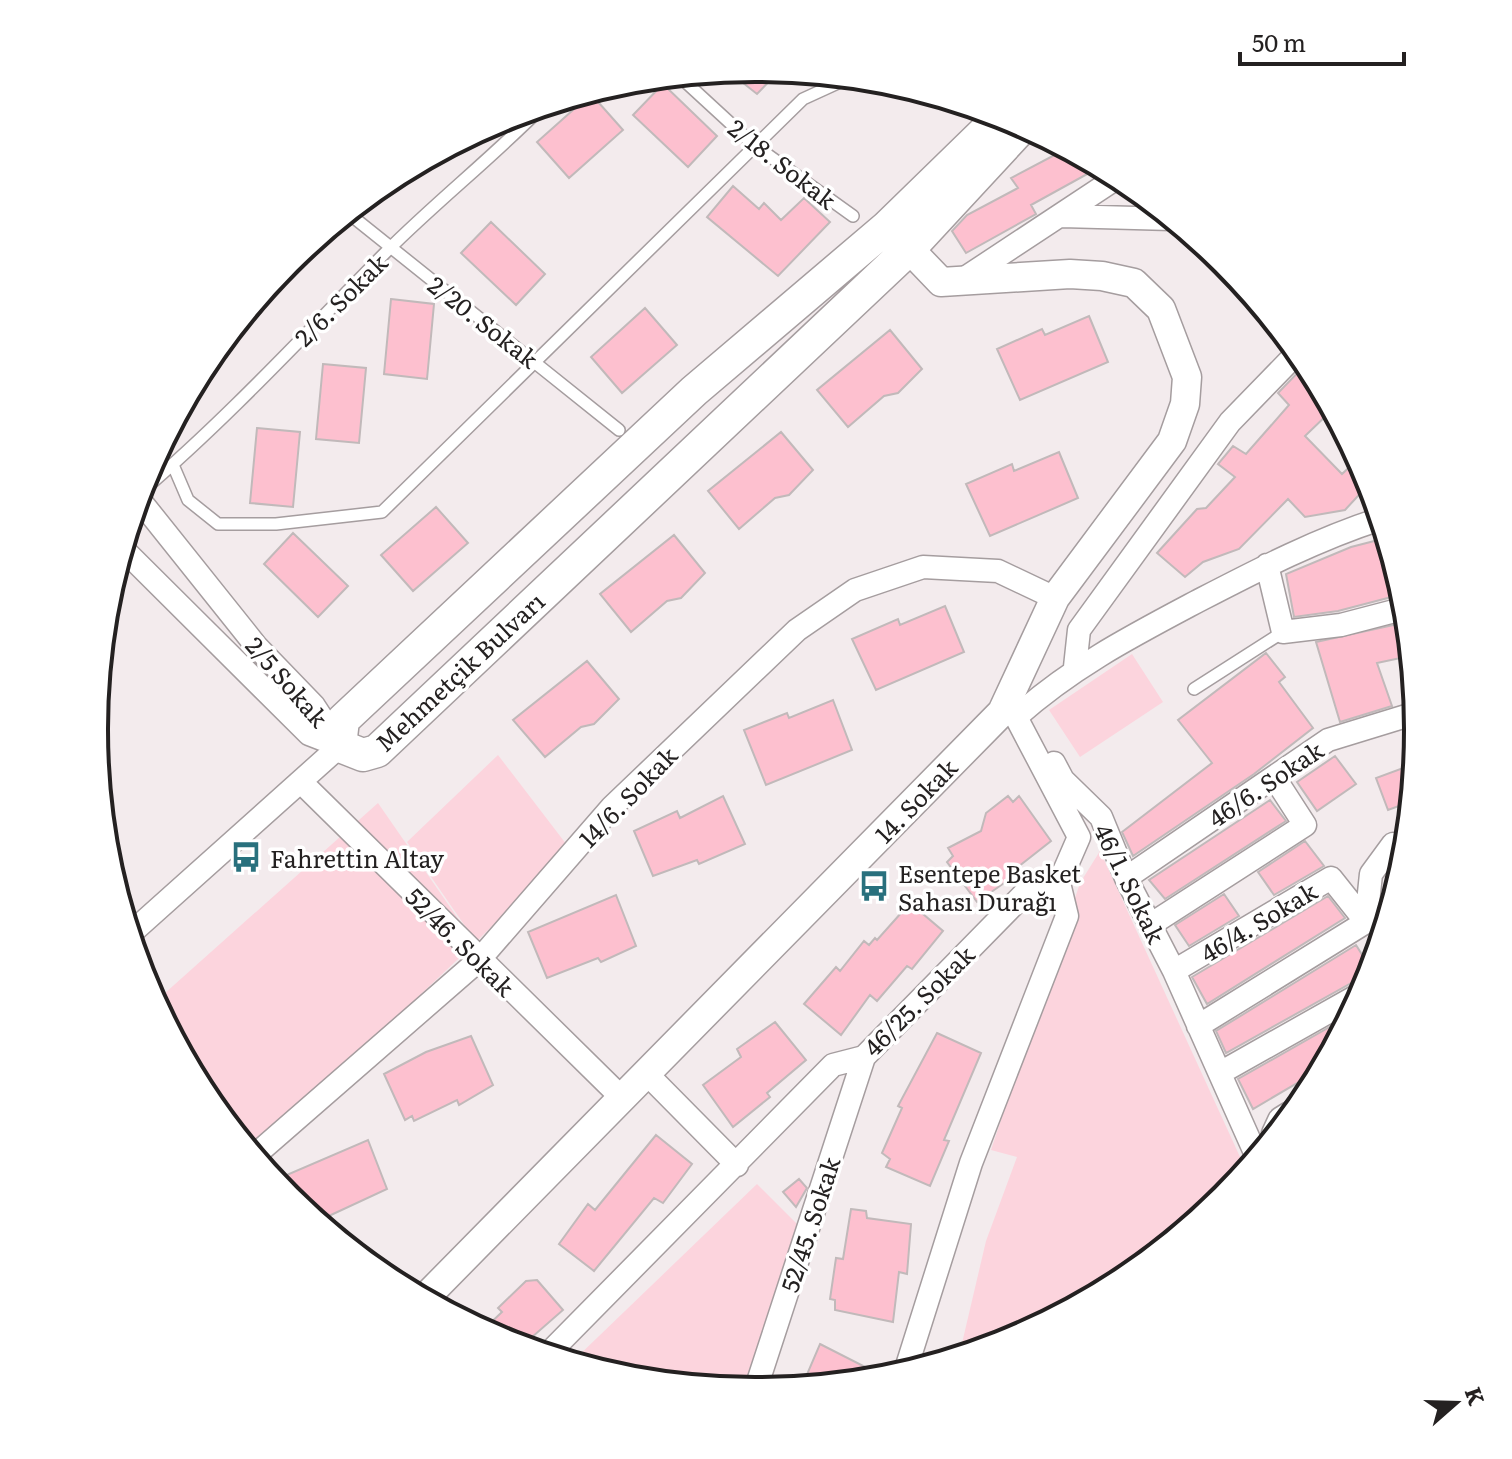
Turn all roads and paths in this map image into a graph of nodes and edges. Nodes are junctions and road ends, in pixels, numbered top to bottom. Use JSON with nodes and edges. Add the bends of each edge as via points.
{"nodes":[{"id":1,"x":690,"y":86,"type":"edge"},
{"id":2,"x":830,"y":87,"type":"edge"},
{"id":3,"x":525,"y":125,"type":"edge"},
{"id":4,"x":1005,"y":131,"type":"edge"},
{"id":5,"x":754,"y":145,"type":"junction"},
{"id":6,"x":1106,"y":185,"type":"edge"},
{"id":7,"x":853,"y":216,"type":"dead end"},
{"id":8,"x":1062,"y":216,"type":"junction"},
{"id":9,"x":1153,"y":219,"type":"edge"},
{"id":10,"x":357,"y":220,"type":"edge"},
{"id":11,"x":898,"y":237,"type":"junction"},
{"id":12,"x":391,"y":248,"type":"junction"},
{"id":13,"x":961,"y":281,"type":"junction"},
{"id":14,"x":537,"y":362,"type":"junction"},
{"id":15,"x":1288,"y":362,"type":"edge"},
{"id":16,"x":619,"y":430,"type":"dead end"},
{"id":17,"x":173,"y":465,"type":"junction"},
{"id":18,"x":160,"y":476,"type":"edge"},
{"id":19,"x":148,"y":508,"type":"edge"},
{"id":20,"x":1369,"y":522,"type":"edge"},
{"id":21,"x":132,"y":558,"type":"edge"},
{"id":22,"x":1267,"y":565,"type":"junction"},
{"id":23,"x":1055,"y":598,"type":"junction"},
{"id":24,"x":1392,"y":612,"type":"edge"},
{"id":25,"x":1283,"y":632,"type":"junction"},
{"id":26,"x":1075,"y":667,"type":"junction"},
{"id":27,"x":1194,"y":689,"type":"dead end"},
{"id":28,"x":1014,"y":713,"type":"junction"},
{"id":29,"x":1403,"y":717,"type":"edge"},
{"id":30,"x":340,"y":746,"type":"junction"},
{"id":31,"x":1274,"y":777,"type":"junction"},
{"id":32,"x":301,"y":782,"type":"junction"},
{"id":33,"x":1393,"y":844,"type":"edge"},
{"id":34,"x":1126,"y":878,"type":"junction"},
{"id":35,"x":1059,"y":883,"type":"junction"},
{"id":36,"x":1366,"y":922,"type":"junction"},
{"id":37,"x":1150,"y":925,"type":"junction"},
{"id":38,"x":139,"y":926,"type":"edge"},
{"id":39,"x":479,"y":960,"type":"junction"},
{"id":40,"x":1174,"y":971,"type":"junction"},
{"id":41,"x":1342,"y":1004,"type":"edge"},
{"id":42,"x":1198,"y":1026,"type":"junction"},
{"id":43,"x":864,"y":1057,"type":"junction"},
{"id":44,"x":1220,"y":1073,"type":"junction"},
{"id":45,"x":648,"y":1075,"type":"junction"},
{"id":46,"x":623,"y":1099,"type":"junction"},
{"id":47,"x":1252,"y":1145,"type":"edge"},
{"id":48,"x":263,"y":1148,"type":"edge"},
{"id":49,"x":737,"y":1165,"type":"junction"},
{"id":50,"x":433,"y":1290,"type":"edge"},
{"id":51,"x":556,"y":1346,"type":"edge"},
{"id":52,"x":909,"y":1359,"type":"edge"},
{"id":53,"x":760,"y":1377,"type":"edge"}],
"edges":[{"from":1,"to":5,"type":"lane","name":"2/18. Sokak"},
{"from":2,"to":5,"type":"lane","via":[[803,99]]},
{"from":3,"to":12,"type":"lane","name":"2/6. Sokak"},
{"from":4,"to":11,"type":"main road","name":"Mehmetçik Bulvarı"},
{"from":5,"to":7,"type":"lane","name":"2/18. Sokak"},
{"from":5,"to":14,"type":"lane"},
{"from":6,"to":8,"type":"street"},
{"from":8,"to":9,"type":"street"},
{"from":8,"to":13,"type":"street"},
{"from":10,"to":12,"type":"lane","name":"2/20. Sokak"},
{"from":11,"to":13,"type":"street","via":[[941,282]]},
{"from":11,"to":30,"type":"main road","name":"Mehmetçik Bulvarı","via":[[694,391],[343,720]]},
{"from":11,"to":30,"type":"main road","name":"Mehmetçik Bulvarı","via":[[377,751],[363,755]]},
{"from":12,"to":14,"type":"lane","name":"2/20. Sokak"},
{"from":12,"to":17,"type":"lane","name":"2/6. Sokak"},
{"from":13,"to":23,"type":"street","via":[[1070,274],[1134,283],[1161,309],[1187,377],[1185,404],[1172,441]]},
{"from":14,"to":16,"type":"lane","name":"2/20. Sokak"},
{"from":14,"to":17,"type":"lane","via":[[382,512],[276,524],[218,524],[188,500]]},
{"from":15,"to":26,"type":"street","via":[[1230,422],[1079,630]]},
{"from":17,"to":18,"type":"lane","name":"2/6. Sokak"},
{"from":19,"to":30,"type":"street","name":"2/5 Sokak","via":[[257,647],[314,706]]},
{"from":20,"to":22,"type":"street","name":"14. Sokak"},
{"from":21,"to":30,"type":"street","name":"2/5 Sokak","via":[[309,734]]},
{"from":22,"to":25,"type":"street"},
{"from":22,"to":26,"type":"street","name":"14. Sokak"},
{"from":23,"to":28,"type":"street"},
{"from":23,"to":39,"type":"street","name":"14/6. Sokak","via":[[998,571],[923,567],[855,590],[797,630],[612,807]]},
{"from":24,"to":25,"type":"street"},
{"from":25,"to":27,"type":"lane"},
{"from":26,"to":28,"type":"street","name":"14. Sokak"},
{"from":28,"to":34,"type":"street","name":"46/1. Sokak","via":[[1063,780],[1101,817]]},
{"from":28,"to":35,"type":"street","via":[[1079,837]]},
{"from":28,"to":45,"type":"street","name":"14. Sokak"},
{"from":29,"to":31,"type":"street","name":"46/6. Sokak","via":[[1328,740]]},
{"from":30,"to":32,"type":"street"},
{"from":31,"to":34,"type":"street","name":"46/6. Sokak"},
{"from":31,"to":37,"type":"street","via":[[1305,825]]},
{"from":32,"to":38,"type":"street"},
{"from":32,"to":39,"type":"street","name":"52/46. Sokak"},
{"from":33,"to":36,"type":"street","via":[[1371,874]]},
{"from":34,"to":37,"type":"street","name":"46/1. Sokak"},
{"from":35,"to":43,"type":"street","name":"46/25. Sokak","via":[[1025,893]]},
{"from":35,"to":52,"type":"street","via":[[1067,916],[971,1163]]},
{"from":36,"to":40,"type":"street","name":"46/4. Sokak","via":[[1331,878]]},
{"from":36,"to":42,"type":"street"},
{"from":37,"to":40,"type":"street","name":"46/1. Sokak"},
{"from":39,"to":46,"type":"street","name":"52/46. Sokak"},
{"from":39,"to":48,"type":"street","name":"14/6. Sokak"},
{"from":40,"to":42,"type":"street","name":"46/1. Sokak"},
{"from":41,"to":44,"type":"street"},
{"from":42,"to":44,"type":"street","name":"46/1. Sokak"},
{"from":43,"to":49,"type":"street","name":"46/25. Sokak","via":[[833,1065]]},
{"from":43,"to":53,"type":"street","name":"52/45. Sokak"},
{"from":44,"to":47,"type":"street","name":"46/1. Sokak"},
{"from":45,"to":46,"type":"street","name":"14. Sokak"},
{"from":45,"to":49,"type":"street"},
{"from":46,"to":50,"type":"street","name":"14. Sokak"},
{"from":49,"to":51,"type":"street","name":"46/25. Sokak"}]}
